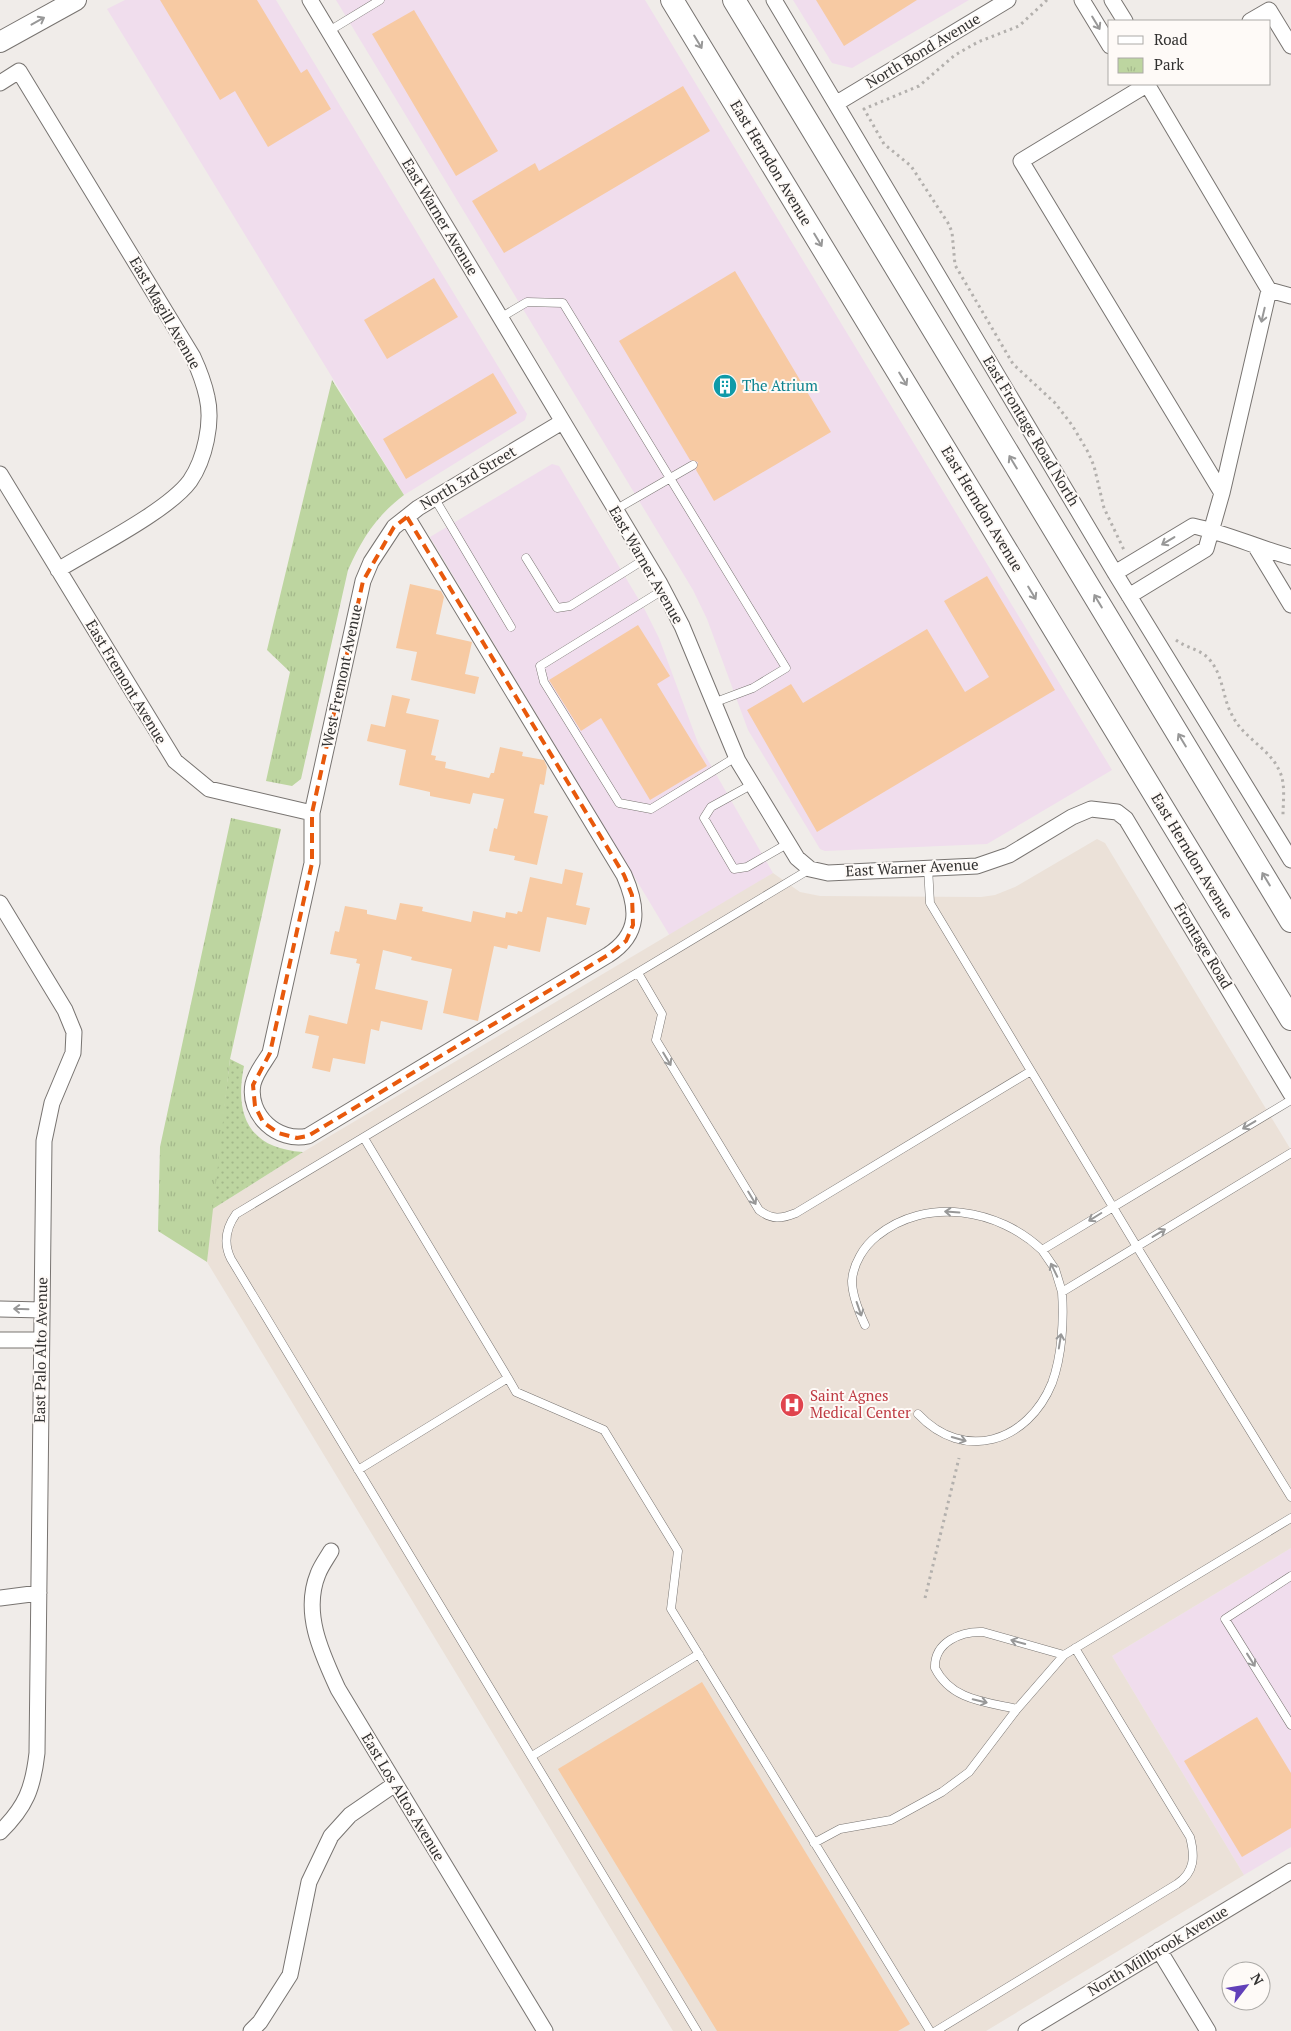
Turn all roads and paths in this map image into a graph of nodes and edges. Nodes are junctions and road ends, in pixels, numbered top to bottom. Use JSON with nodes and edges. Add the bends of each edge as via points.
{"nodes":[{"id":1,"x":76,"y":0,"type":"edge"},
{"id":2,"x":310,"y":0,"type":"edge"},
{"id":3,"x":380,"y":0,"type":"edge"},
{"id":4,"x":672,"y":0,"type":"edge"},
{"id":5,"x":734,"y":0,"type":"edge"},
{"id":6,"x":774,"y":0,"type":"edge"},
{"id":7,"x":1008,"y":0,"type":"edge"},
{"id":8,"x":1047,"y":0,"type":"edge"},
{"id":9,"x":1082,"y":0,"type":"edge"},
{"id":10,"x":1112,"y":0,"type":"edge"},
{"id":11,"x":1124,"y":20,"type":"edge"},
{"id":12,"x":1252,"y":20,"type":"edge"},
{"id":13,"x":329,"y":31,"type":"junction"},
{"id":14,"x":0,"y":42,"type":"edge"},
{"id":15,"x":1108,"y":43,"type":"edge"},
{"id":16,"x":1291,"y":46,"type":"edge"},
{"id":17,"x":0,"y":82,"type":"edge"},
{"id":18,"x":1145,"y":85,"type":"edge"},
{"id":19,"x":1148,"y":85,"type":"edge"},
{"id":20,"x":837,"y":103,"type":"junction"},
{"id":21,"x":1269,"y":290,"type":"junction"},
{"id":22,"x":1291,"y":296,"type":"edge"},
{"id":23,"x":500,"y":318,"type":"junction"},
{"id":24,"x":562,"y":422,"type":"junction"},
{"id":25,"x":693,"y":465,"type":"dead end"},
{"id":26,"x":0,"y":474,"type":"edge"},
{"id":27,"x":670,"y":478,"type":"junction"},
{"id":28,"x":1222,"y":493,"type":"junction"},
{"id":29,"x":435,"y":499,"type":"junction"},
{"id":30,"x":615,"y":510,"type":"junction"},
{"id":31,"x":407,"y":517,"type":"junction"},
{"id":32,"x":1213,"y":530,"type":"junction"},
{"id":33,"x":381,"y":544,"type":"joint"},
{"id":34,"x":1256,"y":547,"type":"junction"},
{"id":35,"x":1291,"y":556,"type":"edge"},
{"id":36,"x":526,"y":558,"type":"dead end"},
{"id":37,"x":645,"y":559,"type":"junction"},
{"id":38,"x":1131,"y":563,"type":"junction"},
{"id":39,"x":58,"y":570,"type":"junction"},
{"id":40,"x":1115,"y":573,"type":"junction"},
{"id":41,"x":663,"y":590,"type":"junction"},
{"id":42,"x":1129,"y":596,"type":"junction"},
{"id":43,"x":1291,"y":605,"type":"edge"},
{"id":44,"x":511,"y":627,"type":"dead end"},
{"id":45,"x":1172,"y":633,"type":"dead end"},
{"id":46,"x":713,"y":703,"type":"junction"},
{"id":47,"x":736,"y":757,"type":"junction"},
{"id":48,"x":751,"y":785,"type":"junction"},
{"id":49,"x":1106,"y":809,"type":"joint"},
{"id":50,"x":312,"y":813,"type":"junction"},
{"id":51,"x":1287,"y":823,"type":"dead end"},
{"id":52,"x":787,"y":844,"type":"junction"},
{"id":53,"x":1291,"y":860,"type":"edge"},
{"id":54,"x":928,"y":867,"type":"junction"},
{"id":55,"x":810,"y":869,"type":"junction"},
{"id":56,"x":0,"y":903,"type":"edge"},
{"id":57,"x":1291,"y":921,"type":"edge"},
{"id":58,"x":638,"y":973,"type":"junction"},
{"id":59,"x":1291,"y":1019,"type":"edge"},
{"id":60,"x":1031,"y":1071,"type":"junction"},
{"id":61,"x":1291,"y":1094,"type":"edge"},
{"id":62,"x":1291,"y":1100,"type":"edge"},
{"id":63,"x":364,"y":1138,"type":"junction"},
{"id":64,"x":1291,"y":1153,"type":"edge"},
{"id":65,"x":1112,"y":1206,"type":"junction"},
{"id":66,"x":1137,"y":1247,"type":"junction"},
{"id":67,"x":1042,"y":1250,"type":"junction"},
{"id":68,"x":1062,"y":1292,"type":"junction"},
{"id":69,"x":0,"y":1309,"type":"edge"},
{"id":70,"x":42,"y":1310,"type":"junction"},
{"id":71,"x":865,"y":1325,"type":"dead end"},
{"id":72,"x":0,"y":1340,"type":"edge"},
{"id":73,"x":41,"y":1340,"type":"junction"},
{"id":74,"x":508,"y":1378,"type":"junction"},
{"id":75,"x":918,"y":1414,"type":"dead end"},
{"id":76,"x":959,"y":1458,"type":"dead end"},
{"id":77,"x":358,"y":1470,"type":"junction"},
{"id":78,"x":1291,"y":1497,"type":"edge"},
{"id":79,"x":1291,"y":1518,"type":"edge"},
{"id":80,"x":331,"y":1551,"type":"dead end"},
{"id":81,"x":1291,"y":1576,"type":"edge"},
{"id":82,"x":39,"y":1593,"type":"junction"},
{"id":83,"x":0,"y":1598,"type":"edge"},
{"id":84,"x":925,"y":1598,"type":"dead end"},
{"id":85,"x":1075,"y":1648,"type":"junction"},
{"id":86,"x":699,"y":1654,"type":"junction"},
{"id":87,"x":1064,"y":1655,"type":"junction"},
{"id":88,"x":1017,"y":1708,"type":"junction"},
{"id":89,"x":1291,"y":1725,"type":"edge"},
{"id":90,"x":532,"y":1756,"type":"junction"},
{"id":91,"x":396,"y":1784,"type":"junction"},
{"id":92,"x":0,"y":1832,"type":"edge"},
{"id":93,"x":814,"y":1843,"type":"junction"},
{"id":94,"x":1291,"y":1871,"type":"edge"},
{"id":95,"x":1159,"y":1950,"type":"junction"},
{"id":96,"x":259,"y":2028,"type":"edge"},
{"id":97,"x":545,"y":2031,"type":"edge"},
{"id":98,"x":697,"y":2031,"type":"edge"},
{"id":99,"x":930,"y":2031,"type":"edge"},
{"id":100,"x":936,"y":2031,"type":"edge"},
{"id":101,"x":1026,"y":2031,"type":"edge"},
{"id":102,"x":1208,"y":2031,"type":"edge"}],
"edges":[{"from":14,"to":1,"type":"main road","one_way":true},
{"from":2,"to":13,"type":"street","name":"East Warner Avenue"},
{"from":3,"to":13,"type":"lane"},
{"from":4,"to":59,"type":"main road","name":"East Herndon Avenue","one_way":true},
{"from":57,"to":5,"type":"main road","one_way":true},
{"from":6,"to":20,"type":"street","name":"East Frontage Road North"},
{"from":7,"to":20,"type":"street","name":"North Bond Avenue"},
{"from":8,"to":38,"type":"path","via":[[1019,26],[978,42],[955,56],[919,86],[864,109],[884,144],[912,166],[948,223],[955,265],[1013,364],[1055,403],[1088,452],[1104,508]]},
{"from":9,"to":15,"type":"street","one_way":true},
{"from":10,"to":11,"type":"street"},
{"from":12,"to":16,"type":"street","via":[[1269,10]]},
{"from":13,"to":23,"type":"street","name":"East Warner Avenue"},
{"from":17,"to":39,"type":"street","name":"East Magill Avenue","via":[[20,71],[193,357],[208,398],[201,460],[190,480],[160,508]]},
{"from":18,"to":28,"type":"street","via":[[1021,161]]},
{"from":19,"to":21,"type":"street"},
{"from":20,"to":40,"type":"street","name":"East Frontage Road North"},
{"from":21,"to":22,"type":"street"},
{"from":21,"to":28,"type":"street","one_way":true},
{"from":23,"to":24,"type":"street","name":"East Warner Avenue"},
{"from":23,"to":27,"type":"lane","via":[[527,302],[563,303]]},
{"from":24,"to":29,"type":"street","name":"North 3rd Street"},
{"from":24,"to":30,"type":"street","name":"East Warner Avenue"},
{"from":25,"to":27,"type":"lane"},
{"from":26,"to":39,"type":"street","name":"East Fremont Avenue"},
{"from":27,"to":30,"type":"lane"},
{"from":27,"to":46,"type":"lane","via":[[786,668],[752,688]]},
{"from":28,"to":32,"type":"street"},
{"from":29,"to":31,"type":"street","name":"North 3rd Street"},
{"from":29,"to":44,"type":"lane"},
{"from":30,"to":37,"type":"street","name":"East Warner Avenue"},
{"from":31,"to":33,"type":"street","name":"North 3rd Street"},
{"from":31,"to":50,"type":"street","name":"West Fremont Avenue","via":[[624,875],[632,895],[633,925],[626,940],[608,955],[308,1136],[297,1138],[278,1133],[264,1122],[255,1106],[253,1085],[270,1053],[310,873]]},
{"from":32,"to":34,"type":"street"},
{"from":32,"to":38,"type":"street","one_way":true,"via":[[1192,526]]},
{"from":32,"to":42,"type":"street","via":[[1206,549]]},
{"from":33,"to":50,"type":"street","name":"West Fremont Avenue","via":[[363,581]]},
{"from":34,"to":35,"type":"street"},
{"from":34,"to":43,"type":"street"},
{"from":36,"to":37,"type":"lane","via":[[557,608],[570,606]]},
{"from":37,"to":41,"type":"street","name":"East Warner Avenue"},
{"from":38,"to":40,"type":"street"},
{"from":39,"to":50,"type":"street","name":"East Fremont Avenue","via":[[163,743],[188,774],[209,789]]},
{"from":40,"to":42,"type":"street","name":"East Frontage Road North"},
{"from":41,"to":46,"type":"street","name":"East Warner Avenue","via":[[682,626]]},
{"from":41,"to":47,"type":"lane","via":[[540,666],[544,682],[619,803],[651,809]]},
{"from":42,"to":53,"type":"street","name":"East Frontage Road North"},
{"from":45,"to":51,"type":"path","via":[[1177,641],[1209,658],[1224,686],[1231,715],[1250,740],[1274,761],[1280,771],[1284,793],[1283,816]]},
{"from":46,"to":47,"type":"street","name":"East Warner Avenue"},
{"from":47,"to":48,"type":"street","name":"East Warner Avenue"},
{"from":48,"to":52,"type":"street","name":"East Warner Avenue"},
{"from":48,"to":52,"type":"lane","via":[[711,808],[704,818],[734,868],[747,867]]},
{"from":49,"to":54,"type":"street","name":"East Warner Avenue","via":[[1091,809],[1072,817],[989,863]]},
{"from":49,"to":61,"type":"street","name":"Frontage Road","via":[[1126,819]]},
{"from":52,"to":55,"type":"street","name":"East Warner Avenue"},
{"from":54,"to":55,"type":"street","name":"East Warner Avenue","via":[[828,873]]},
{"from":54,"to":60,"type":"lane","via":[[930,903]]},
{"from":55,"to":58,"type":"lane"},
{"from":56,"to":70,"type":"street","name":"East Palo Alto Avenue","via":[[65,1010],[74,1032],[73,1053],[52,1103],[44,1141]]},
{"from":58,"to":60,"type":"lane","one_way":true,"via":[[662,1014],[656,1040],[759,1210],[769,1217],[796,1214]]},
{"from":58,"to":63,"type":"lane"},
{"from":60,"to":65,"type":"lane"},
{"from":62,"to":65,"type":"lane","one_way":true},
{"from":63,"to":74,"type":"lane"},
{"from":63,"to":77,"type":"lane","via":[[236,1214],[230,1222],[226,1240],[231,1259]]},
{"from":66,"to":64,"type":"lane","one_way":true},
{"from":65,"to":66,"type":"lane"},
{"from":65,"to":67,"type":"lane","one_way":true},
{"from":66,"to":68,"type":"lane"},
{"from":66,"to":78,"type":"lane"},
{"from":68,"to":67,"type":"lane","one_way":true,"via":[[1055,1269]]},
{"from":67,"to":71,"type":"lane","one_way":true,"via":[[1005,1224],[974,1215],[932,1212],[900,1222],[869,1242],[854,1269],[852,1282],[857,1308]]},
{"from":75,"to":68,"type":"lane","one_way":true,"via":[[940,1432],[970,1442],[999,1438],[1022,1425],[1048,1392],[1055,1374],[1064,1315]]},
{"from":70,"to":69,"type":"street","one_way":true},
{"from":70,"to":73,"type":"street","name":"East Palo Alto Avenue"},
{"from":72,"to":73,"type":"street"},
{"from":73,"to":82,"type":"street","name":"East Palo Alto Avenue"},
{"from":74,"to":77,"type":"lane"},
{"from":74,"to":86,"type":"lane","via":[[516,1392],[604,1430],[678,1551],[671,1609]]},
{"from":76,"to":84,"type":"path"},
{"from":77,"to":90,"type":"lane"},
{"from":79,"to":85,"type":"lane"},
{"from":80,"to":91,"type":"street","name":"East Los Altos Avenue","via":[[318,1575],[313,1596],[316,1635],[338,1689]]},
{"from":81,"to":89,"type":"lane","one_way":true,"via":[[1225,1619]]},
{"from":82,"to":83,"type":"street"},
{"from":82,"to":92,"type":"street","name":"East Palo Alto Avenue","via":[[34,1780],[25,1802]]},
{"from":85,"to":87,"type":"lane"},
{"from":85,"to":100,"type":"lane","via":[[1190,1837],[1194,1852],[1190,1870],[1185,1879]]},
{"from":86,"to":90,"type":"lane"},
{"from":86,"to":93,"type":"lane"},
{"from":87,"to":88,"type":"lane"},
{"from":87,"to":88,"type":"lane","one_way":true,"via":[[982,1632],[970,1632],[947,1642],[938,1653],[935,1668],[940,1678],[957,1693]]},
{"from":88,"to":93,"type":"lane","via":[[969,1772],[942,1792],[891,1820],[840,1829]]},
{"from":90,"to":98,"type":"lane"},
{"from":91,"to":96,"type":"street","via":[[350,1815],[331,1836],[309,1882],[290,1975]]},
{"from":91,"to":97,"type":"street","name":"East Los Altos Avenue"},
{"from":93,"to":99,"type":"lane"},
{"from":94,"to":95,"type":"street","name":"North Millbrook Avenue"},
{"from":95,"to":101,"type":"street","name":"North Millbrook Avenue"},
{"from":95,"to":102,"type":"street"}]}
